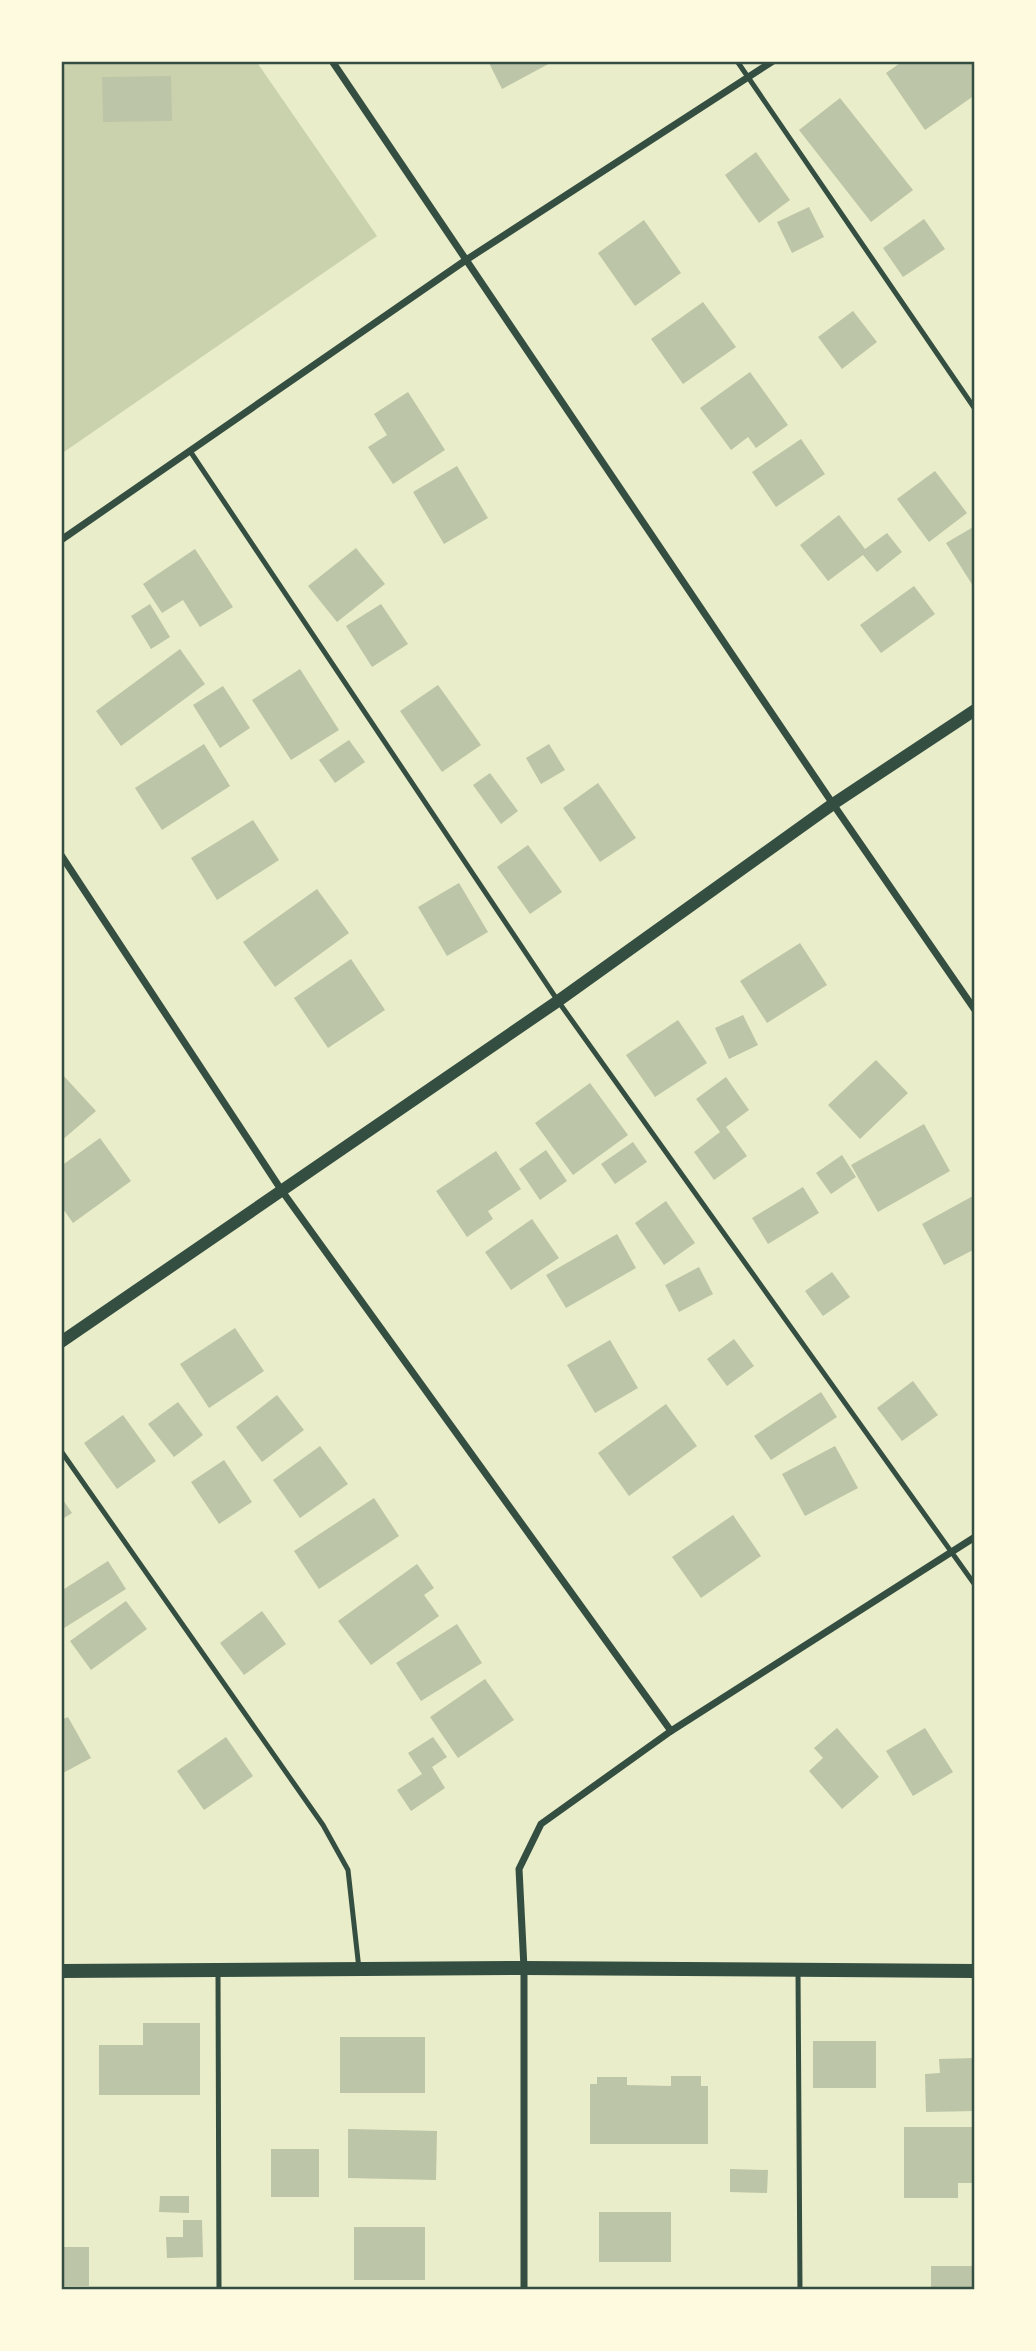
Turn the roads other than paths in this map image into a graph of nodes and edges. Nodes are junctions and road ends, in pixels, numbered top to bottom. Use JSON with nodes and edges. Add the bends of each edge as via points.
{"nodes":[{"id":1,"x":332,"y":61,"type":"edge"},
{"id":2,"x":737,"y":61,"type":"edge"},
{"id":3,"x":773,"y":61,"type":"edge"},
{"id":4,"x":748,"y":78,"type":"junction"},
{"id":5,"x":466,"y":260,"type":"junction"},
{"id":6,"x":975,"y":409,"type":"edge"},
{"id":7,"x":190,"y":451,"type":"junction"},
{"id":8,"x":61,"y":540,"type":"edge"},
{"id":9,"x":975,"y":710,"type":"edge"},
{"id":10,"x":833,"y":804,"type":"junction"},
{"id":11,"x":61,"y":855,"type":"edge"},
{"id":12,"x":558,"y":1001,"type":"junction"},
{"id":13,"x":975,"y":1010,"type":"edge"},
{"id":14,"x":282,"y":1191,"type":"junction"},
{"id":15,"x":61,"y":1342,"type":"edge"},
{"id":16,"x":61,"y":1451,"type":"edge"},
{"id":17,"x":975,"y":1537,"type":"edge"},
{"id":18,"x":952,"y":1552,"type":"junction"},
{"id":19,"x":975,"y":1585,"type":"edge"},
{"id":20,"x":671,"y":1731,"type":"junction"},
{"id":21,"x":524,"y":1968,"type":"junction"},
{"id":22,"x":359,"y":1969,"type":"junction"},
{"id":23,"x":218,"y":1970,"type":"junction"},
{"id":24,"x":798,"y":1970,"type":"junction"},
{"id":25,"x":61,"y":1971,"type":"edge"},
{"id":26,"x":975,"y":1971,"type":"edge"},
{"id":27,"x":219,"y":2290,"type":"edge"},
{"id":28,"x":524,"y":2290,"type":"edge"},
{"id":29,"x":800,"y":2290,"type":"edge"}],
"edges":[{"from":1,"to":5,"type":"street"},
{"from":2,"to":4,"type":"lane"},
{"from":3,"to":4,"type":"street"},
{"from":4,"to":5,"type":"street"},
{"from":4,"to":6,"type":"lane"},
{"from":5,"to":7,"type":"street"},
{"from":5,"to":10,"type":"street"},
{"from":7,"to":8,"type":"street"},
{"from":7,"to":12,"type":"lane"},
{"from":9,"to":10,"type":"street"},
{"from":10,"to":12,"type":"street"},
{"from":10,"to":13,"type":"street"},
{"from":11,"to":14,"type":"street"},
{"from":12,"to":14,"type":"street"},
{"from":12,"to":18,"type":"lane"},
{"from":14,"to":15,"type":"street"},
{"from":14,"to":20,"type":"street"},
{"from":16,"to":22,"type":"lane","via":[[323,1825],[348,1870]]},
{"from":17,"to":18,"type":"street"},
{"from":18,"to":19,"type":"lane"},
{"from":18,"to":20,"type":"street"},
{"from":20,"to":21,"type":"street","via":[[541,1824],[519,1869]]},
{"from":21,"to":22,"type":"main road"},
{"from":21,"to":24,"type":"main road"},
{"from":21,"to":28,"type":"street"},
{"from":22,"to":23,"type":"main road"},
{"from":23,"to":25,"type":"main road"},
{"from":23,"to":27,"type":"lane"},
{"from":24,"to":26,"type":"main road"},
{"from":24,"to":29,"type":"lane"}]}
